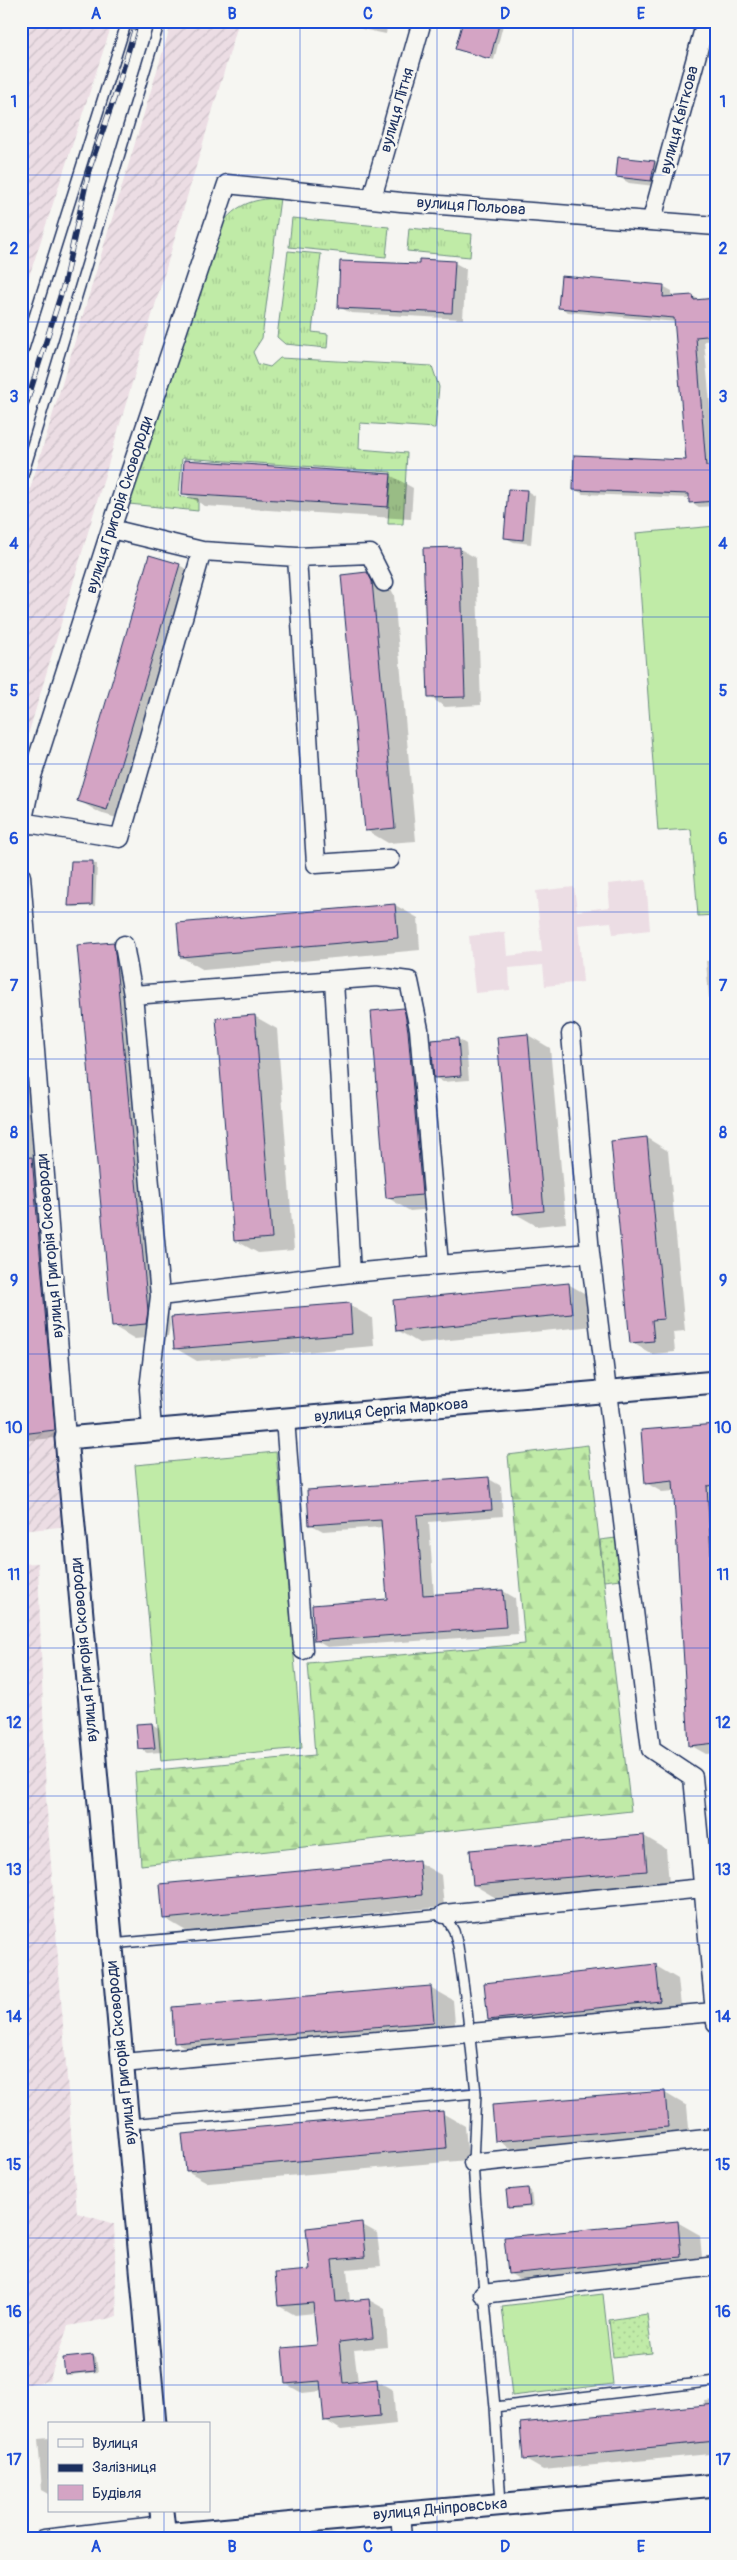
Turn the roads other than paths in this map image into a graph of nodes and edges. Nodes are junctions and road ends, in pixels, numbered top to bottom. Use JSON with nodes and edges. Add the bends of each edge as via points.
{"nodes":[{"id":1,"x":127,"y":21,"type":"edge"},
{"id":2,"x":160,"y":21,"type":"edge"},
{"id":3,"x":422,"y":21,"type":"edge"},
{"id":4,"x":706,"y":21,"type":"edge"},
{"id":5,"x":228,"y":184,"type":"joint"},
{"id":6,"x":372,"y":198,"type":"junction"},
{"id":7,"x":652,"y":219,"type":"junction"},
{"id":8,"x":716,"y":226,"type":"edge"},
{"id":9,"x":21,"y":358,"type":"edge"},
{"id":10,"x":21,"y":482,"type":"edge"},
{"id":11,"x":111,"y":529,"type":"junction"},
{"id":12,"x":202,"y":550,"type":"junction"},
{"id":13,"x":297,"y":557,"type":"junction"},
{"id":14,"x":384,"y":582,"type":"dead end"},
{"id":15,"x":22,"y":825,"type":"edge"},
{"id":16,"x":21,"y":830,"type":"edge"},
{"id":17,"x":390,"y":859,"type":"dead end"},
{"id":18,"x":21,"y":876,"type":"edge"},
{"id":19,"x":124,"y":945,"type":"dead end"},
{"id":20,"x":334,"y":981,"type":"junction"},
{"id":21,"x":133,"y":995,"type":"junction"},
{"id":22,"x":571,"y":1034,"type":"dead end"},
{"id":23,"x":590,"y":1253,"type":"junction"},
{"id":24,"x":440,"y":1265,"type":"junction"},
{"id":25,"x":351,"y":1273,"type":"junction"},
{"id":26,"x":160,"y":1296,"type":"junction"},
{"id":27,"x":716,"y":1382,"type":"edge"},
{"id":28,"x":606,"y":1391,"type":"junction"},
{"id":29,"x":285,"y":1419,"type":"junction"},
{"id":30,"x":152,"y":1430,"type":"junction"},
{"id":31,"x":66,"y":1438,"type":"junction"},
{"id":32,"x":302,"y":1650,"type":"dead end"},
{"id":33,"x":703,"y":1888,"type":"junction"},
{"id":34,"x":444,"y":1914,"type":"junction"},
{"id":35,"x":110,"y":1944,"type":"junction"},
{"id":36,"x":715,"y":2017,"type":"edge"},
{"id":37,"x":469,"y":2034,"type":"junction"},
{"id":38,"x":122,"y":2063,"type":"junction"},
{"id":39,"x":476,"y":2093,"type":"junction"},
{"id":40,"x":128,"y":2124,"type":"junction"},
{"id":41,"x":716,"y":2138,"type":"edge"},
{"id":42,"x":473,"y":2163,"type":"junction"},
{"id":43,"x":716,"y":2266,"type":"edge"},
{"id":44,"x":483,"y":2294,"type":"junction"},
{"id":45,"x":716,"y":2381,"type":"edge"},
{"id":46,"x":495,"y":2407,"type":"junction"},
{"id":47,"x":154,"y":2422,"type":"edge"},
{"id":48,"x":716,"y":2485,"type":"edge"},
{"id":49,"x":501,"y":2504,"type":"junction"},
{"id":50,"x":400,"y":2512,"type":"junction"},
{"id":51,"x":164,"y":2527,"type":"edge"},
{"id":52,"x":44,"y":2539,"type":"edge"},
{"id":53,"x":402,"y":2539,"type":"edge"}],
"edges":[{"from":1,"to":9,"type":"lane"},
{"from":2,"to":10,"type":"lane"},
{"from":3,"to":6,"type":"street","name":"вулиця Літня"},
{"from":4,"to":7,"type":"street","name":"вулиця Квіткова"},
{"from":5,"to":6,"type":"street","name":"вулиця Польова"},
{"from":5,"to":11,"type":"street","name":"вулиця Григорія Сковороди"},
{"from":6,"to":7,"type":"street","name":"вулиця Польова"},
{"from":7,"to":8,"type":"street","name":"вулиця Польова"},
{"from":11,"to":12,"type":"street"},
{"from":11,"to":15,"type":"street","name":"вулиця Григорія Сковороди","via":[[32,776]]},
{"from":12,"to":13,"type":"street"},
{"from":12,"to":15,"type":"street","via":[[120,838]]},
{"from":13,"to":14,"type":"street","via":[[370,554]]},
{"from":13,"to":17,"type":"street","via":[[316,864]]},
{"from":15,"to":16,"type":"street","name":"вулиця Григорія Сковороди"},
{"from":18,"to":31,"type":"street","name":"вулиця Григорія Сковороди"},
{"from":19,"to":21,"type":"street"},
{"from":20,"to":21,"type":"street"},
{"from":20,"to":24,"type":"street","via":[[377,977],[408,981],[419,1029]]},
{"from":20,"to":25,"type":"street"},
{"from":21,"to":26,"type":"street"},
{"from":22,"to":23,"type":"street"},
{"from":23,"to":24,"type":"street"},
{"from":23,"to":28,"type":"street"},
{"from":24,"to":25,"type":"street"},
{"from":25,"to":26,"type":"street"},
{"from":26,"to":30,"type":"street","via":[[149,1388]]},
{"from":27,"to":28,"type":"street","name":"вулиця Сергія Маркова"},
{"from":28,"to":29,"type":"street","name":"вулиця Сергія Маркова"},
{"from":28,"to":33,"type":"street","via":[[651,1749],[693,1777]]},
{"from":29,"to":30,"type":"street","name":"вулиця Сергія Маркова"},
{"from":29,"to":32,"type":"street"},
{"from":30,"to":31,"type":"street","name":"вулиця Сергія Маркова"},
{"from":31,"to":35,"type":"street","name":"вулиця Григорія Сковороди"},
{"from":33,"to":34,"type":"street"},
{"from":33,"to":36,"type":"street"},
{"from":34,"to":35,"type":"lane"},
{"from":34,"to":37,"type":"lane","via":[[458,1946]]},
{"from":35,"to":38,"type":"street","name":"вулиця Григорія Сковороди"},
{"from":36,"to":37,"type":"street"},
{"from":37,"to":38,"type":"street"},
{"from":37,"to":39,"type":"lane"},
{"from":38,"to":40,"type":"street","name":"вулиця Григорія Сковороди"},
{"from":39,"to":40,"type":"lane"},
{"from":39,"to":42,"type":"lane"},
{"from":40,"to":47,"type":"street","name":"вулиця Григорія Сковороди"},
{"from":41,"to":42,"type":"street"},
{"from":42,"to":44,"type":"lane"},
{"from":43,"to":44,"type":"street"},
{"from":44,"to":46,"type":"lane"},
{"from":45,"to":46,"type":"lane"},
{"from":46,"to":49,"type":"lane"},
{"from":48,"to":49,"type":"street","name":"вулиця Дніпровська"},
{"from":49,"to":50,"type":"street","name":"вулиця Дніпровська"},
{"from":50,"to":51,"type":"street","name":"вулиця Дніпровська"},
{"from":50,"to":53,"type":"street"},
{"from":51,"to":52,"type":"street"}]}
